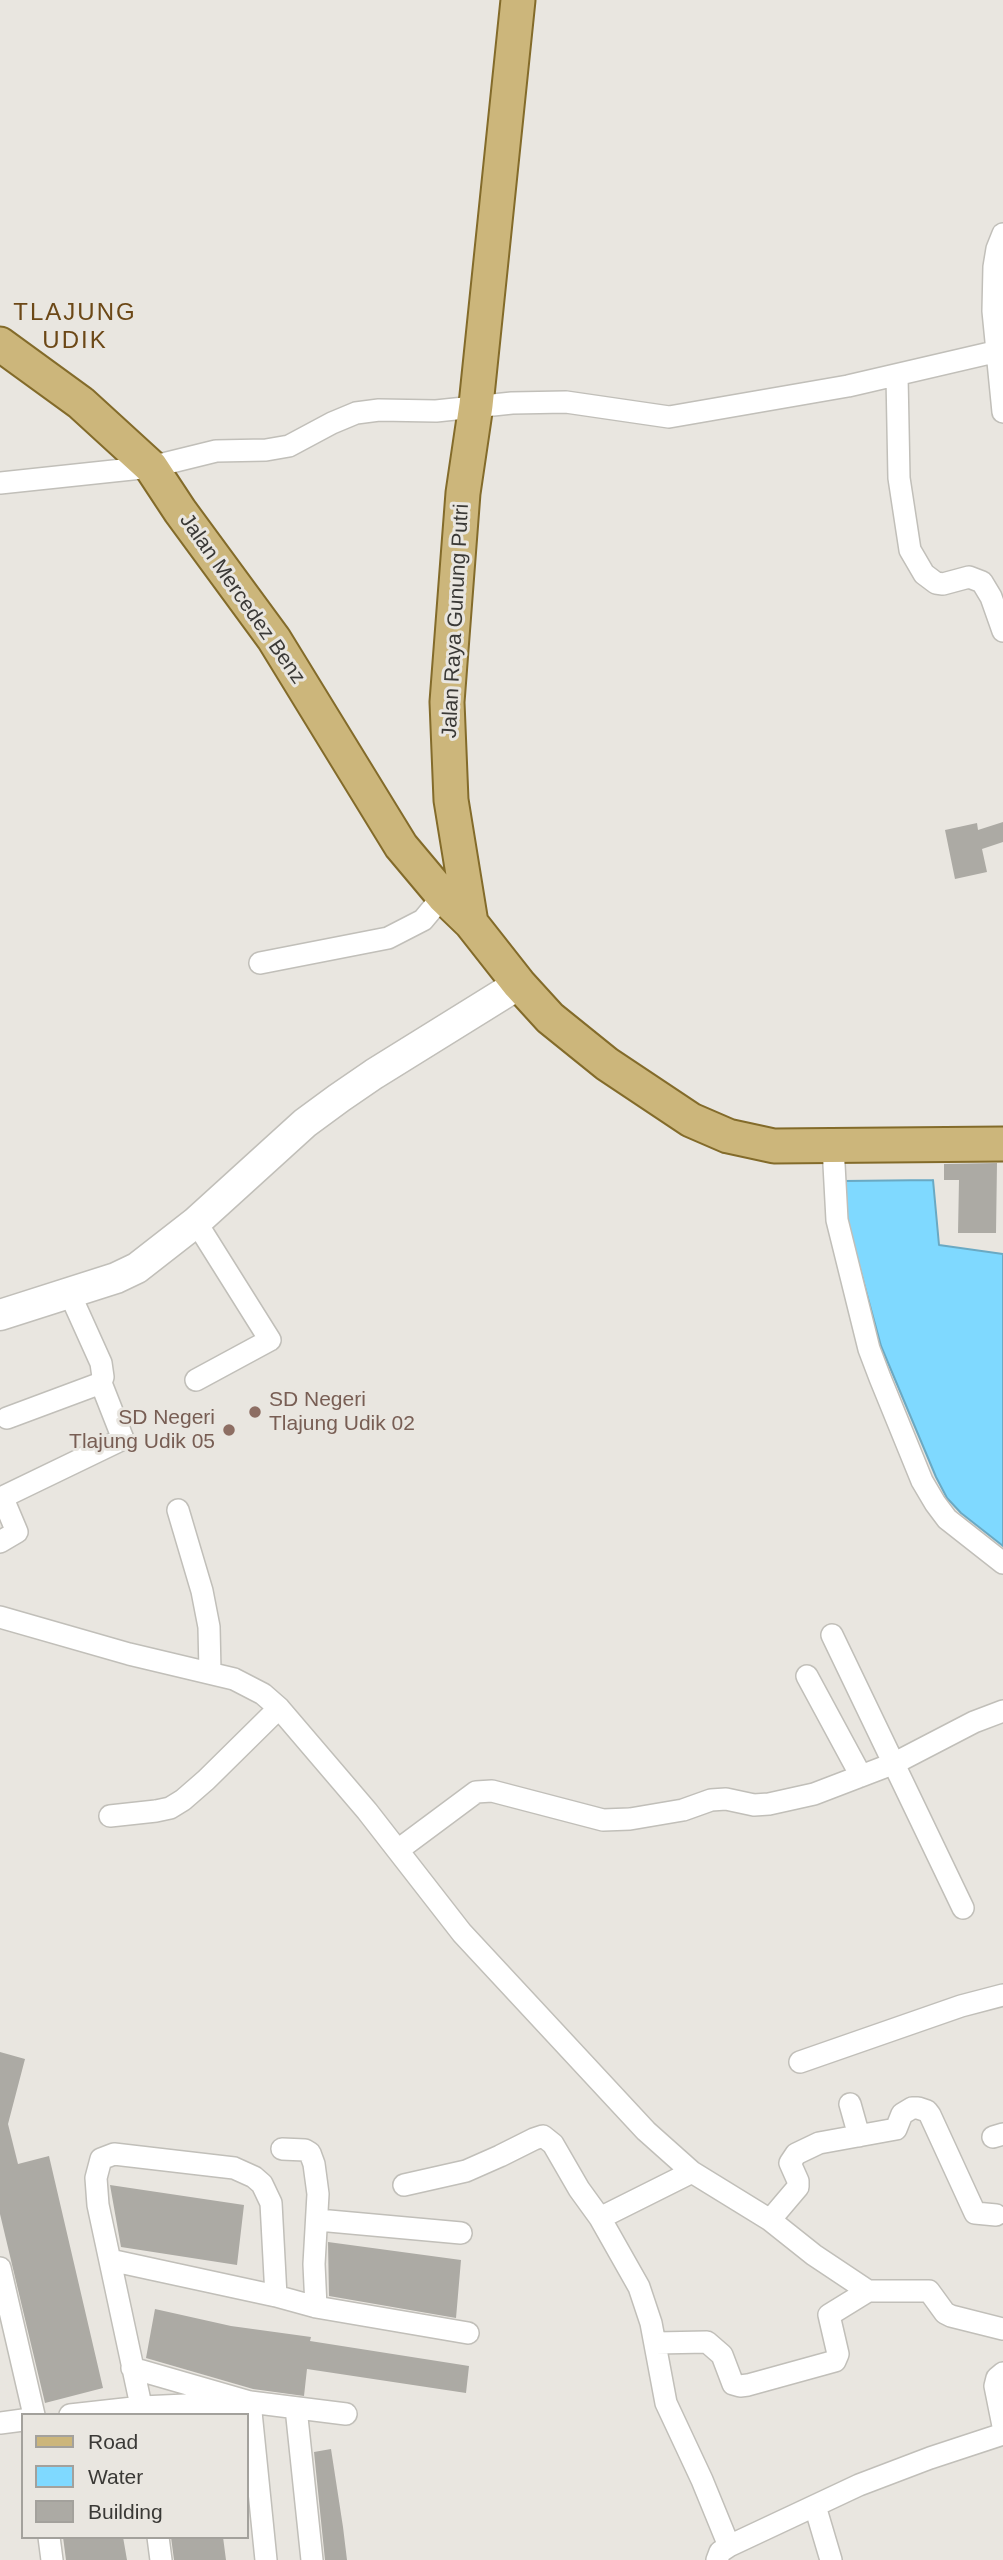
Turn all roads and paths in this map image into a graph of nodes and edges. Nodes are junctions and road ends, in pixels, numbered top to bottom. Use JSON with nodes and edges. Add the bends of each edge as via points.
{"nodes":[{"id":1,"x":518,"y":0,"type":"edge"},
{"id":2,"x":1003,"y":234,"type":"edge"},
{"id":3,"x":0,"y":344,"type":"edge"},
{"id":4,"x":999,"y":351,"type":"edge"},
{"id":5,"x":897,"y":376,"type":"junction"},
{"id":6,"x":476,"y":405,"type":"junction"},
{"id":7,"x":1003,"y":412,"type":"edge"},
{"id":8,"x":151,"y":467,"type":"junction"},
{"id":9,"x":0,"y":483,"type":"edge"},
{"id":10,"x":1003,"y":631,"type":"edge"},
{"id":11,"x":443,"y":896,"type":"junction"},
{"id":12,"x":471,"y":923,"type":"junction"},
{"id":13,"x":260,"y":963,"type":"dead end"},
{"id":14,"x":519,"y":984,"type":"junction"},
{"id":15,"x":1003,"y":1144,"type":"edge"},
{"id":16,"x":833,"y":1146,"type":"junction"},
{"id":17,"x":195,"y":1222,"type":"junction"},
{"id":18,"x":69,"y":1292,"type":"junction"},
{"id":19,"x":0,"y":1315,"type":"edge"},
{"id":20,"x":196,"y":1380,"type":"dead end"},
{"id":21,"x":101,"y":1383,"type":"junction"},
{"id":22,"x":7,"y":1418,"type":"dead end"},
{"id":23,"x":178,"y":1510,"type":"dead end"},
{"id":24,"x":0,"y":1542,"type":"edge"},
{"id":25,"x":1003,"y":1563,"type":"edge"},
{"id":26,"x":0,"y":1618,"type":"edge"},
{"id":27,"x":832,"y":1635,"type":"dead end"},
{"id":28,"x":210,"y":1672,"type":"junction"},
{"id":29,"x":807,"y":1676,"type":"dead end"},
{"id":30,"x":279,"y":1708,"type":"junction"},
{"id":31,"x":1003,"y":1711,"type":"edge"},
{"id":32,"x":895,"y":1763,"type":"junction"},
{"id":33,"x":861,"y":1776,"type":"junction"},
{"id":34,"x":110,"y":1816,"type":"dead end"},
{"id":35,"x":398,"y":1850,"type":"junction"},
{"id":36,"x":963,"y":1908,"type":"dead end"},
{"id":37,"x":1003,"y":1995,"type":"edge"},
{"id":38,"x":800,"y":2062,"type":"dead end"},
{"id":39,"x":850,"y":2104,"type":"dead end"},
{"id":40,"x":859,"y":2136,"type":"junction"},
{"id":41,"x":282,"y":2149,"type":"dead end"},
{"id":42,"x":692,"y":2172,"type":"junction"},
{"id":43,"x":404,"y":2185,"type":"dead end"},
{"id":44,"x":996,"y":2215,"type":"dead end"},
{"id":45,"x":600,"y":2218,"type":"junction"},
{"id":46,"x":318,"y":2220,"type":"junction"},
{"id":47,"x":771,"y":2220,"type":"junction"},
{"id":48,"x":461,"y":2233,"type":"dead end"},
{"id":49,"x":110,"y":2260,"type":"junction"},
{"id":50,"x":0,"y":2268,"type":"edge"},
{"id":51,"x":868,"y":2291,"type":"junction"},
{"id":52,"x":276,"y":2296,"type":"junction"},
{"id":53,"x":316,"y":2307,"type":"junction"},
{"id":54,"x":1003,"y":2329,"type":"edge"},
{"id":55,"x":468,"y":2333,"type":"dead end"},
{"id":56,"x":656,"y":2343,"type":"junction"},
{"id":57,"x":132,"y":2368,"type":"junction"},
{"id":58,"x":1003,"y":2373,"type":"edge"},
{"id":59,"x":250,"y":2402,"type":"junction"},
{"id":60,"x":296,"y":2408,"type":"junction"},
{"id":61,"x":143,"y":2411,"type":"edge"},
{"id":62,"x":34,"y":2413,"type":"edge"},
{"id":63,"x":106,"y":2413,"type":"edge"},
{"id":64,"x":346,"y":2414,"type":"dead end"},
{"id":65,"x":21,"y":2420,"type":"edge"},
{"id":66,"x":0,"y":2423,"type":"edge"},
{"id":67,"x":1003,"y":2426,"type":"edge"},
{"id":68,"x":1003,"y":2434,"type":"edge"},
{"id":69,"x":815,"y":2506,"type":"junction"},
{"id":70,"x":49,"y":2539,"type":"edge"},
{"id":71,"x":158,"y":2539,"type":"edge"},
{"id":72,"x":723,"y":2553,"type":"edge"},
{"id":73,"x":52,"y":2560,"type":"edge"},
{"id":74,"x":160,"y":2560,"type":"edge"},
{"id":75,"x":266,"y":2560,"type":"edge"},
{"id":76,"x":312,"y":2560,"type":"edge"},
{"id":77,"x":831,"y":2560,"type":"edge"}],
"edges":[{"from":1,"to":6,"type":"main road","name":"Jalan Raya Gunung Putri"},
{"from":2,"to":4,"type":"street","via":[[994,267],[993,311]]},
{"from":3,"to":8,"type":"main road","name":"Jalan Mercedez Benz","via":[[81,402]]},
{"from":4,"to":5,"type":"street"},
{"from":4,"to":7,"type":"street"},
{"from":5,"to":6,"type":"street","via":[[669,417],[566,402]]},
{"from":5,"to":10,"type":"street","via":[[899,478],[910,550],[924,574],[936,583],[969,577],[982,582]]},
{"from":6,"to":8,"type":"street","via":[[356,413],[289,446],[216,451]]},
{"from":6,"to":12,"type":"main road","name":"Jalan Raya Gunung Putri","via":[[463,493],[447,702],[451,800]]},
{"from":8,"to":9,"type":"street"},
{"from":8,"to":11,"type":"main road","name":"Jalan Mercedez Benz","via":[[274,639],[401,846]]},
{"from":11,"to":12,"type":"main road","name":"Jalan Mercedez Benz"},
{"from":11,"to":13,"type":"street","via":[[423,920],[388,938]]},
{"from":12,"to":14,"type":"main road","name":"Jalan Raya Gunung Putri"},
{"from":14,"to":16,"type":"main road","name":"Jalan Raya Gunung Putri","via":[[550,1018],[607,1064],[691,1120],[728,1136],[774,1146]]},
{"from":14,"to":17,"type":"street","via":[[339,1098]]},
{"from":15,"to":16,"type":"main road","name":"Jalan Raya Gunung Putri"},
{"from":16,"to":25,"type":"street","via":[[837,1220],[880,1378],[935,1503],[947,1519]]},
{"from":17,"to":18,"type":"street","via":[[137,1268]]},
{"from":17,"to":20,"type":"street","via":[[270,1338]]},
{"from":18,"to":19,"type":"street"},
{"from":18,"to":21,"type":"street","via":[[100,1363]]},
{"from":21,"to":22,"type":"street"},
{"from":21,"to":24,"type":"street","via":[[123,1439],[5,1496],[17,1532]]},
{"from":23,"to":28,"type":"street","via":[[202,1591]]},
{"from":26,"to":28,"type":"street"},
{"from":27,"to":32,"type":"street"},
{"from":28,"to":30,"type":"street","via":[[257,1690]]},
{"from":29,"to":33,"type":"street"},
{"from":30,"to":34,"type":"street","via":[[183,1800],[156,1811]]},
{"from":30,"to":35,"type":"street"},
{"from":31,"to":32,"type":"street"},
{"from":32,"to":33,"type":"street"},
{"from":32,"to":36,"type":"street"},
{"from":33,"to":35,"type":"street","via":[[787,1800],[754,1805],[711,1800],[630,1819],[603,1820],[492,1791],[476,1792]]},
{"from":35,"to":42,"type":"street","via":[[489,1962],[638,2123]]},
{"from":37,"to":38,"type":"street"},
{"from":39,"to":40,"type":"street"},
{"from":40,"to":44,"type":"street","via":[[896,2129],[900,2117],[912,2108],[927,2111],[975,2213]]},
{"from":40,"to":47,"type":"street","via":[[819,2143],[792,2157],[798,2187]]},
{"from":41,"to":46,"type":"street","via":[[305,2150],[313,2158]]},
{"from":42,"to":45,"type":"street"},
{"from":42,"to":47,"type":"street"},
{"from":43,"to":45,"type":"street","via":[[466,2171],[543,2136],[554,2144]]},
{"from":45,"to":56,"type":"street","via":[[639,2287]]},
{"from":46,"to":48,"type":"street"},
{"from":46,"to":53,"type":"street"},
{"from":47,"to":51,"type":"street"},
{"from":49,"to":52,"type":"street"},
{"from":49,"to":52,"type":"street","via":[[97,2194],[101,2160],[114,2154],[234,2168],[262,2184],[271,2203]]},
{"from":49,"to":57,"type":"street"},
{"from":50,"to":62,"type":"street"},
{"from":51,"to":54,"type":"street","via":[[929,2291],[945,2313]]},
{"from":51,"to":56,"type":"street","via":[[829,2315],[838,2354],[835,2361],[748,2385],[733,2384],[719,2350],[707,2342]]},
{"from":52,"to":53,"type":"street"},
{"from":53,"to":55,"type":"street"},
{"from":56,"to":72,"type":"street","via":[[666,2403],[702,2480]]},
{"from":57,"to":59,"type":"street"},
{"from":57,"to":61,"type":"street"},
{"from":58,"to":67,"type":"street","via":[[995,2386]]},
{"from":59,"to":60,"type":"street"},
{"from":59,"to":61,"type":"street"},
{"from":59,"to":75,"type":"street"},
{"from":60,"to":64,"type":"street"},
{"from":60,"to":76,"type":"street"},
{"from":61,"to":63,"type":"street"},
{"from":65,"to":66,"type":"street"},
{"from":68,"to":69,"type":"street","via":[[930,2458]]},
{"from":69,"to":72,"type":"street"},
{"from":69,"to":77,"type":"street"},
{"from":70,"to":73,"type":"street"},
{"from":71,"to":74,"type":"street"}]}
